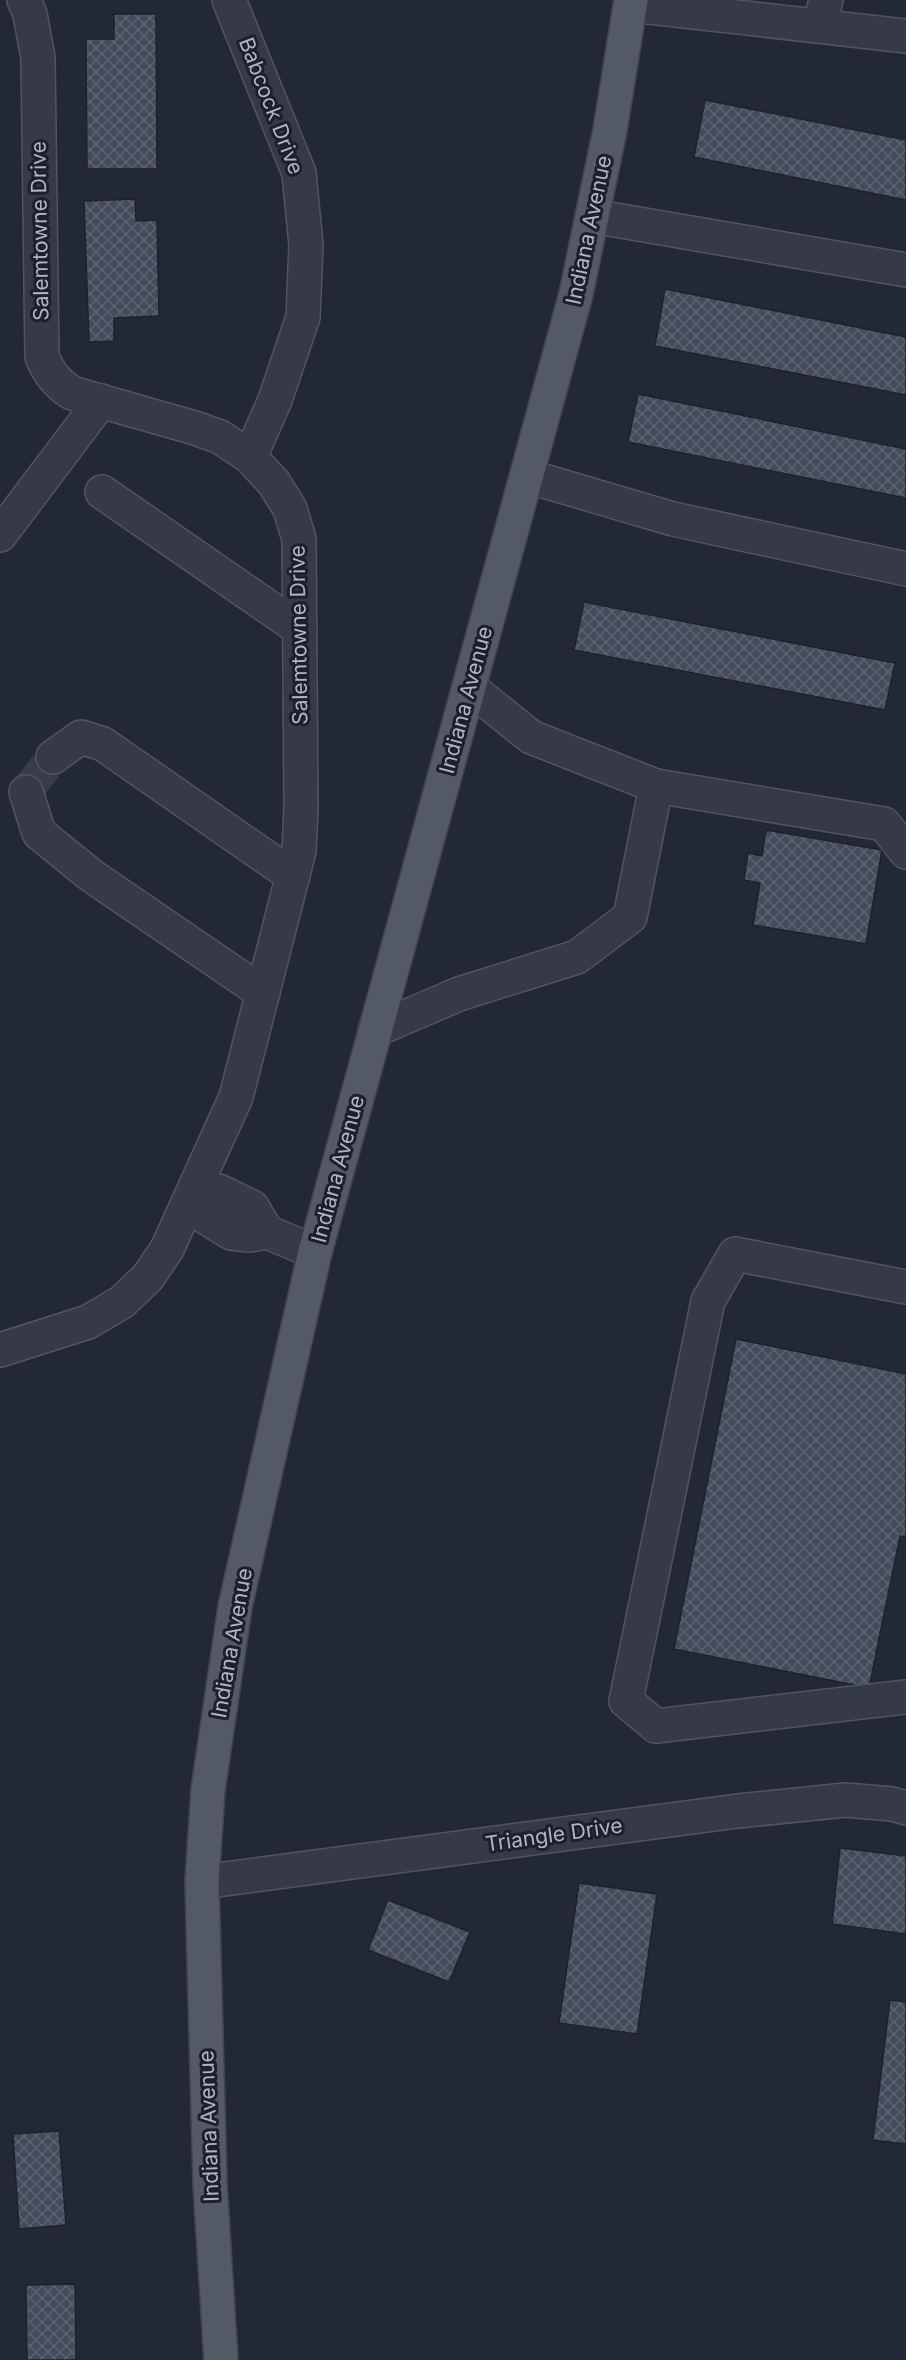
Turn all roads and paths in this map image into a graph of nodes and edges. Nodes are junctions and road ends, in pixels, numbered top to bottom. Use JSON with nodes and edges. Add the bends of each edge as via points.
{"nodes":[{"id":1,"x":24,"y":0,"type":"edge"},
{"id":2,"x":229,"y":0,"type":"edge"},
{"id":3,"x":631,"y":2,"type":"edge"},
{"id":4,"x":823,"y":13,"type":"edge"},
{"id":5,"x":906,"y":36,"type":"edge"},
{"id":6,"x":592,"y":216,"type":"junction"},
{"id":7,"x":906,"y":270,"type":"edge"},
{"id":8,"x":101,"y":401,"type":"junction"},
{"id":9,"x":250,"y":457,"type":"junction"},
{"id":10,"x":527,"y":476,"type":"junction"},
{"id":11,"x":102,"y":492,"type":"dead end"},
{"id":12,"x":0,"y":535,"type":"edge"},
{"id":13,"x":906,"y":569,"type":"edge"},
{"id":14,"x":300,"y":629,"type":"junction"},
{"id":15,"x":469,"y":687,"type":"junction"},
{"id":16,"x":53,"y":757,"type":"tunnel mouth"},
{"id":17,"x":656,"y":786,"type":"junction"},
{"id":18,"x":26,"y":792,"type":"dead end"},
{"id":19,"x":906,"y":852,"type":"edge"},
{"id":20,"x":293,"y":876,"type":"junction"},
{"id":21,"x":263,"y":993,"type":"junction"},
{"id":22,"x":375,"y":1030,"type":"junction"},
{"id":23,"x":199,"y":1195,"type":"junction"},
{"id":24,"x":315,"y":1252,"type":"junction"},
{"id":25,"x":906,"y":1287,"type":"edge"},
{"id":26,"x":0,"y":1350,"type":"edge"},
{"id":27,"x":906,"y":1697,"type":"edge"},
{"id":28,"x":906,"y":1808,"type":"edge"},
{"id":29,"x":202,"y":1882,"type":"junction"},
{"id":30,"x":221,"y":2360,"type":"edge"}],
"edges":[{"from":1,"to":8,"type":"street","name":"Salemtowne Drive","via":[[38,58],[42,357],[60,386]]},
{"from":2,"to":9,"type":"street","name":"Babcock Drive","via":[[299,173],[306,245],[303,317],[275,400]]},
{"from":3,"to":4,"type":"street"},
{"from":3,"to":6,"type":"main road","name":"Indiana Avenue"},
{"from":4,"to":5,"type":"street"},
{"from":6,"to":7,"type":"street"},
{"from":6,"to":10,"type":"main road","name":"Indiana Avenue","via":[[576,294]]},
{"from":8,"to":9,"type":"street","name":"Salemtowne Drive","via":[[220,437]]},
{"from":8,"to":12,"type":"street"},
{"from":9,"to":14,"type":"street","name":"Salemtowne Drive","via":[[274,483],[290,509],[299,539]]},
{"from":10,"to":13,"type":"street","via":[[673,519]]},
{"from":10,"to":15,"type":"main road","name":"Indiana Avenue"},
{"from":11,"to":14,"type":"street"},
{"from":14,"to":20,"type":"street","name":"Salemtowne Drive","via":[[301,807],[299,851]]},
{"from":15,"to":17,"type":"street","via":[[531,737]]},
{"from":15,"to":22,"type":"main road","name":"Indiana Avenue"},
{"from":16,"to":20,"type":"street","via":[[81,737],[103,744]]},
{"from":17,"to":19,"type":"street","via":[[884,824]]},
{"from":17,"to":22,"type":"street","via":[[630,917],[577,957],[459,994]]},
{"from":18,"to":21,"type":"street","via":[[39,833],[92,876]]},
{"from":20,"to":21,"type":"street","name":"Salemtowne Drive"},
{"from":21,"to":23,"type":"street","name":"Salemtowne Drive","via":[[236,1097]]},
{"from":22,"to":24,"type":"main road","name":"Indiana Avenue"},
{"from":23,"to":24,"type":"street","via":[[205,1217],[231,1233],[267,1232]]},
{"from":23,"to":26,"type":"street","name":"Salemtowne Drive","via":[[148,1277],[122,1302],[88,1322]]},
{"from":24,"to":29,"type":"main road","name":"Indiana Avenue","via":[[235,1607],[208,1790]]},
{"from":25,"to":27,"type":"street","via":[[735,1254],[708,1301],[626,1701],[656,1726]]},
{"from":28,"to":29,"type":"street","name":"Triangle Drive","via":[[845,1800],[738,1811]]},
{"from":29,"to":30,"type":"main road","name":"Indiana Avenue","via":[[210,2184]]}]}
